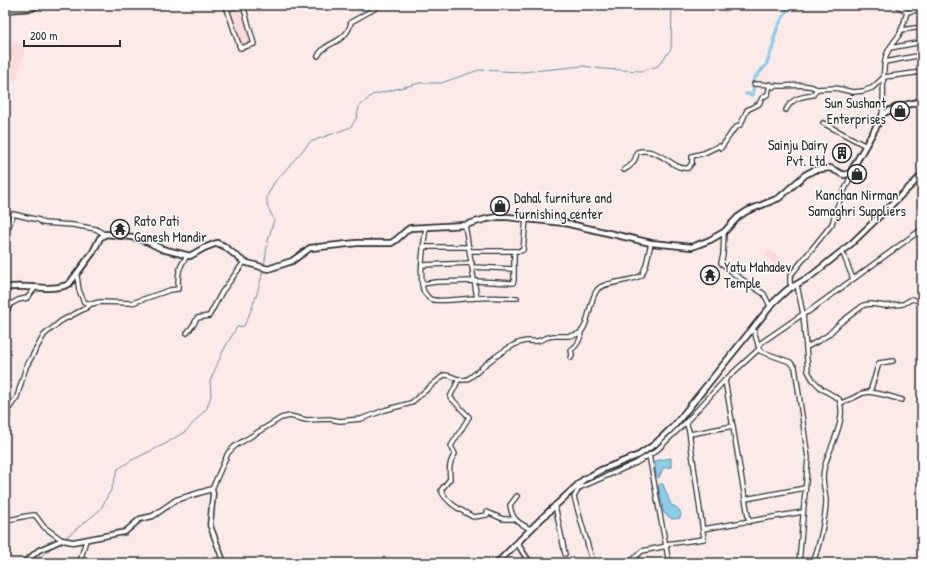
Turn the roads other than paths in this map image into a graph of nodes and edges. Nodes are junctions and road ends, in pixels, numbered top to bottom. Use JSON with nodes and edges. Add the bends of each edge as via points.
{"nodes":[{"id":1,"x":37,"y":5,"type":"edge"},
{"id":2,"x":242,"y":5,"type":"edge"},
{"id":3,"x":376,"y":5,"type":"edge"},
{"id":4,"x":897,"y":5,"type":"edge"},
{"id":5,"x":922,"y":9,"type":"edge"},
{"id":6,"x":5,"y":10,"type":"edge"},
{"id":7,"x":907,"y":12,"type":"junction"},
{"id":8,"x":922,"y":26,"type":"edge"},
{"id":9,"x":901,"y":30,"type":"junction"},
{"id":10,"x":922,"y":42,"type":"edge"},
{"id":11,"x":890,"y":48,"type":"junction"},
{"id":12,"x":318,"y":56,"type":"dead end"},
{"id":13,"x":922,"y":56,"type":"edge"},
{"id":14,"x":885,"y":62,"type":"junction"},
{"id":15,"x":922,"y":72,"type":"edge"},
{"id":16,"x":884,"y":77,"type":"junction"},
{"id":17,"x":754,"y":84,"type":"dead end"},
{"id":18,"x":772,"y":86,"type":"junction"},
{"id":19,"x":817,"y":89,"type":"junction"},
{"id":20,"x":922,"y":101,"type":"edge"},
{"id":21,"x":786,"y":110,"type":"dead end"},
{"id":22,"x":882,"y":115,"type":"junction"},
{"id":23,"x":823,"y":123,"type":"dead end"},
{"id":24,"x":866,"y":146,"type":"junction"},
{"id":25,"x":624,"y":170,"type":"dead end"},
{"id":26,"x":850,"y":173,"type":"junction"},
{"id":27,"x":922,"y":175,"type":"edge"},
{"id":28,"x":526,"y":219,"type":"junction"},
{"id":29,"x":465,"y":225,"type":"junction"},
{"id":30,"x":426,"y":227,"type":"junction"},
{"id":31,"x":922,"y":229,"type":"edge"},
{"id":32,"x":5,"y":230,"type":"edge"},
{"id":33,"x":724,"y":232,"type":"junction"},
{"id":34,"x":104,"y":234,"type":"junction"},
{"id":35,"x":651,"y":243,"type":"junction"},
{"id":36,"x":424,"y":247,"type":"junction"},
{"id":37,"x":469,"y":249,"type":"junction"},
{"id":38,"x":514,"y":251,"type":"junction"},
{"id":39,"x":842,"y":251,"type":"junction"},
{"id":40,"x":187,"y":256,"type":"junction"},
{"id":41,"x":244,"y":262,"type":"junction"},
{"id":42,"x":422,"y":265,"type":"junction"},
{"id":43,"x":472,"y":265,"type":"junction"},
{"id":44,"x":514,"y":268,"type":"junction"},
{"id":45,"x":77,"y":276,"type":"junction"},
{"id":46,"x":854,"y":279,"type":"junction"},
{"id":47,"x":475,"y":281,"type":"junction"},
{"id":48,"x":422,"y":284,"type":"junction"},
{"id":49,"x":795,"y":286,"type":"junction"},
{"id":50,"x":36,"y":287,"type":"junction"},
{"id":51,"x":5,"y":288,"type":"edge"},
{"id":52,"x":477,"y":298,"type":"junction"},
{"id":53,"x":517,"y":298,"type":"dead end"},
{"id":54,"x":922,"y":302,"type":"edge"},
{"id":55,"x":91,"y":304,"type":"junction"},
{"id":56,"x":770,"y":306,"type":"junction"},
{"id":57,"x":5,"y":313,"type":"edge"},
{"id":58,"x":803,"y":314,"type":"junction"},
{"id":59,"x":753,"y":328,"type":"junction"},
{"id":60,"x":581,"y":332,"type":"junction"},
{"id":61,"x":187,"y":333,"type":"dead end"},
{"id":62,"x":806,"y":346,"type":"junction"},
{"id":63,"x":758,"y":347,"type":"junction"},
{"id":64,"x":571,"y":358,"type":"dead end"},
{"id":65,"x":893,"y":361,"type":"dead end"},
{"id":66,"x":459,"y":379,"type":"junction"},
{"id":67,"x":725,"y":380,"type":"junction"},
{"id":68,"x":870,"y":392,"type":"junction"},
{"id":69,"x":902,"y":400,"type":"dead end"},
{"id":70,"x":841,"y":403,"type":"junction"},
{"id":71,"x":686,"y":422,"type":"junction"},
{"id":72,"x":5,"y":423,"type":"edge"},
{"id":73,"x":732,"y":426,"type":"junction"},
{"id":74,"x":690,"y":434,"type":"junction"},
{"id":75,"x":649,"y":455,"type":"junction"},
{"id":76,"x":805,"y":488,"type":"junction"},
{"id":77,"x":212,"y":489,"type":"junction"},
{"id":78,"x":517,"y":496,"type":"dead end"},
{"id":79,"x":745,"y":499,"type":"junction"},
{"id":80,"x":556,"y":504,"type":"junction"},
{"id":81,"x":804,"y":512,"type":"junction"},
{"id":82,"x":515,"y":519,"type":"junction"},
{"id":83,"x":5,"y":520,"type":"edge"},
{"id":84,"x":749,"y":522,"type":"junction"},
{"id":85,"x":530,"y":529,"type":"junction"},
{"id":86,"x":703,"y":529,"type":"junction"},
{"id":87,"x":62,"y":540,"type":"junction"},
{"id":88,"x":86,"y":540,"type":"junction"},
{"id":89,"x":517,"y":543,"type":"junction"},
{"id":90,"x":666,"y":545,"type":"junction"},
{"id":91,"x":565,"y":554,"type":"dead end"},
{"id":92,"x":24,"y":563,"type":"edge"},
{"id":93,"x":82,"y":563,"type":"edge"},
{"id":94,"x":224,"y":563,"type":"edge"},
{"id":95,"x":498,"y":563,"type":"edge"},
{"id":96,"x":530,"y":563,"type":"edge"},
{"id":97,"x":593,"y":563,"type":"edge"},
{"id":98,"x":629,"y":563,"type":"edge"},
{"id":99,"x":669,"y":563,"type":"edge"},
{"id":100,"x":799,"y":563,"type":"edge"},
{"id":101,"x":813,"y":563,"type":"edge"}],
"edges":[{"from":1,"to":6,"type":"main road","via":[[32,8]]},
{"from":2,"to":2,"type":"street","via":[[254,44],[240,48],[227,9]]},
{"from":3,"to":12,"type":"street","via":[[376,8],[351,22],[349,30]]},
{"from":4,"to":7,"type":"street"},
{"from":5,"to":7,"type":"street"},
{"from":7,"to":9,"type":"street"},
{"from":8,"to":9,"type":"street"},
{"from":9,"to":11,"type":"street"},
{"from":10,"to":11,"type":"street"},
{"from":11,"to":14,"type":"street"},
{"from":13,"to":14,"type":"street"},
{"from":14,"to":16,"type":"street"},
{"from":15,"to":16,"type":"street"},
{"from":16,"to":19,"type":"street","via":[[872,88],[863,91]]},
{"from":16,"to":22,"type":"street"},
{"from":17,"to":18,"type":"street"},
{"from":18,"to":19,"type":"street","via":[[812,86]]},
{"from":18,"to":25,"type":"street","via":[[759,104],[747,110],[741,124],[734,129],[721,148],[719,146],[692,156],[692,163],[688,168],[681,168],[652,151],[641,151],[637,152],[633,164]]},
{"from":19,"to":21,"type":"street","via":[[813,95],[797,98]]},
{"from":20,"to":22,"type":"main road","via":[[889,110]]},
{"from":22,"to":24,"type":"main road"},
{"from":23,"to":24,"type":"street"},
{"from":24,"to":26,"type":"main road"},
{"from":26,"to":33,"type":"main road","via":[[845,175],[830,168],[814,170],[779,198],[742,214]]},
{"from":26,"to":49,"type":"street","via":[[832,224],[790,276],[790,283]]},
{"from":27,"to":39,"type":"main road"},
{"from":28,"to":29,"type":"main road","via":[[498,217]]},
{"from":28,"to":35,"type":"main road","via":[[565,223]]},
{"from":28,"to":38,"type":"street","via":[[523,250]]},
{"from":29,"to":30,"type":"main road"},
{"from":29,"to":37,"type":"street"},
{"from":30,"to":36,"type":"street"},
{"from":30,"to":41,"type":"main road","via":[[408,228],[389,243],[357,243],[310,248],[292,260],[268,269]]},
{"from":31,"to":46,"type":"street"},
{"from":32,"to":34,"type":"street","via":[[14,214],[43,223],[96,229]]},
{"from":33,"to":35,"type":"main road","via":[[692,247]]},
{"from":33,"to":56,"type":"street","via":[[721,263],[764,294]]},
{"from":34,"to":40,"type":"main road","via":[[132,237]]},
{"from":34,"to":45,"type":"main road"},
{"from":35,"to":60,"type":"street","via":[[642,275],[604,285],[597,290]]},
{"from":36,"to":37,"type":"street"},
{"from":36,"to":42,"type":"street"},
{"from":37,"to":38,"type":"street"},
{"from":37,"to":43,"type":"street"},
{"from":38,"to":44,"type":"street"},
{"from":39,"to":46,"type":"street"},
{"from":39,"to":49,"type":"main road"},
{"from":40,"to":41,"type":"main road","via":[[217,243]]},
{"from":40,"to":55,"type":"street","via":[[180,265],[178,289],[132,303]]},
{"from":41,"to":61,"type":"street","via":[[209,316],[197,318]]},
{"from":42,"to":43,"type":"street"},
{"from":42,"to":48,"type":"street"},
{"from":43,"to":44,"type":"street"},
{"from":43,"to":47,"type":"street"},
{"from":44,"to":47,"type":"street","via":[[513,283]]},
{"from":45,"to":50,"type":"main road","via":[[67,286]]},
{"from":45,"to":55,"type":"street","via":[[84,302]]},
{"from":46,"to":58,"type":"street"},
{"from":47,"to":48,"type":"street"},
{"from":47,"to":52,"type":"street"},
{"from":48,"to":52,"type":"street","via":[[424,292],[431,300]]},
{"from":49,"to":56,"type":"main road"},
{"from":49,"to":58,"type":"street"},
{"from":50,"to":51,"type":"main road"},
{"from":50,"to":57,"type":"street","via":[[27,298],[11,304]]},
{"from":52,"to":53,"type":"street"},
{"from":54,"to":62,"type":"street","via":[[912,299],[903,304],[864,305],[828,335]]},
{"from":55,"to":72,"type":"street","via":[[44,335],[26,367],[17,397],[7,411]]},
{"from":56,"to":59,"type":"main road"},
{"from":58,"to":62,"type":"street"},
{"from":58,"to":63,"type":"street"},
{"from":59,"to":63,"type":"street"},
{"from":59,"to":80,"type":"main road","via":[[661,439],[639,455],[587,477]]},
{"from":60,"to":64,"type":"street","via":[[576,346],[571,350]]},
{"from":60,"to":66,"type":"street","via":[[570,336],[553,336],[519,343],[485,364],[467,379]]},
{"from":62,"to":70,"type":"street","via":[[808,371],[813,380]]},
{"from":63,"to":67,"type":"street"},
{"from":63,"to":76,"type":"street","via":[[760,351],[790,362],[794,367],[808,458]]},
{"from":65,"to":68,"type":"street","via":[[879,363]]},
{"from":66,"to":77,"type":"street","via":[[444,375],[411,403],[361,419],[340,421],[306,420],[290,416],[281,418],[228,452]]},
{"from":66,"to":82,"type":"street","via":[[450,397],[469,417],[450,446],[455,454],[449,467],[450,479],[441,490],[442,495],[473,517],[487,515],[487,512],[503,519]]},
{"from":67,"to":71,"type":"street"},
{"from":67,"to":73,"type":"street"},
{"from":68,"to":69,"type":"street"},
{"from":68,"to":70,"type":"street"},
{"from":70,"to":101,"type":"street","via":[[838,430],[824,469],[822,481],[826,498],[825,512]]},
{"from":71,"to":74,"type":"street"},
{"from":71,"to":75,"type":"street"},
{"from":73,"to":74,"type":"street"},
{"from":73,"to":79,"type":"street"},
{"from":74,"to":86,"type":"street"},
{"from":75,"to":90,"type":"street"},
{"from":75,"to":97,"type":"street","via":[[579,488],[574,497]]},
{"from":76,"to":79,"type":"street"},
{"from":76,"to":81,"type":"street"},
{"from":77,"to":88,"type":"street","via":[[176,500],[153,516],[140,519],[125,532]]},
{"from":77,"to":94,"type":"street","via":[[210,524]]},
{"from":78,"to":82,"type":"street","via":[[510,505]]},
{"from":79,"to":84,"type":"street"},
{"from":80,"to":85,"type":"main road"},
{"from":80,"to":91,"type":"street"},
{"from":81,"to":84,"type":"street"},
{"from":81,"to":100,"type":"street"},
{"from":82,"to":85,"type":"street"},
{"from":83,"to":87,"type":"street","via":[[35,515],[44,527]]},
{"from":84,"to":86,"type":"street"},
{"from":85,"to":89,"type":"main road"},
{"from":86,"to":90,"type":"street","via":[[704,539]]},
{"from":87,"to":88,"type":"street"},
{"from":87,"to":92,"type":"street","via":[[39,550]]},
{"from":88,"to":93,"type":"street"},
{"from":89,"to":95,"type":"main road"},
{"from":89,"to":96,"type":"street"},
{"from":90,"to":98,"type":"street","via":[[642,551]]},
{"from":90,"to":99,"type":"street"}]}
